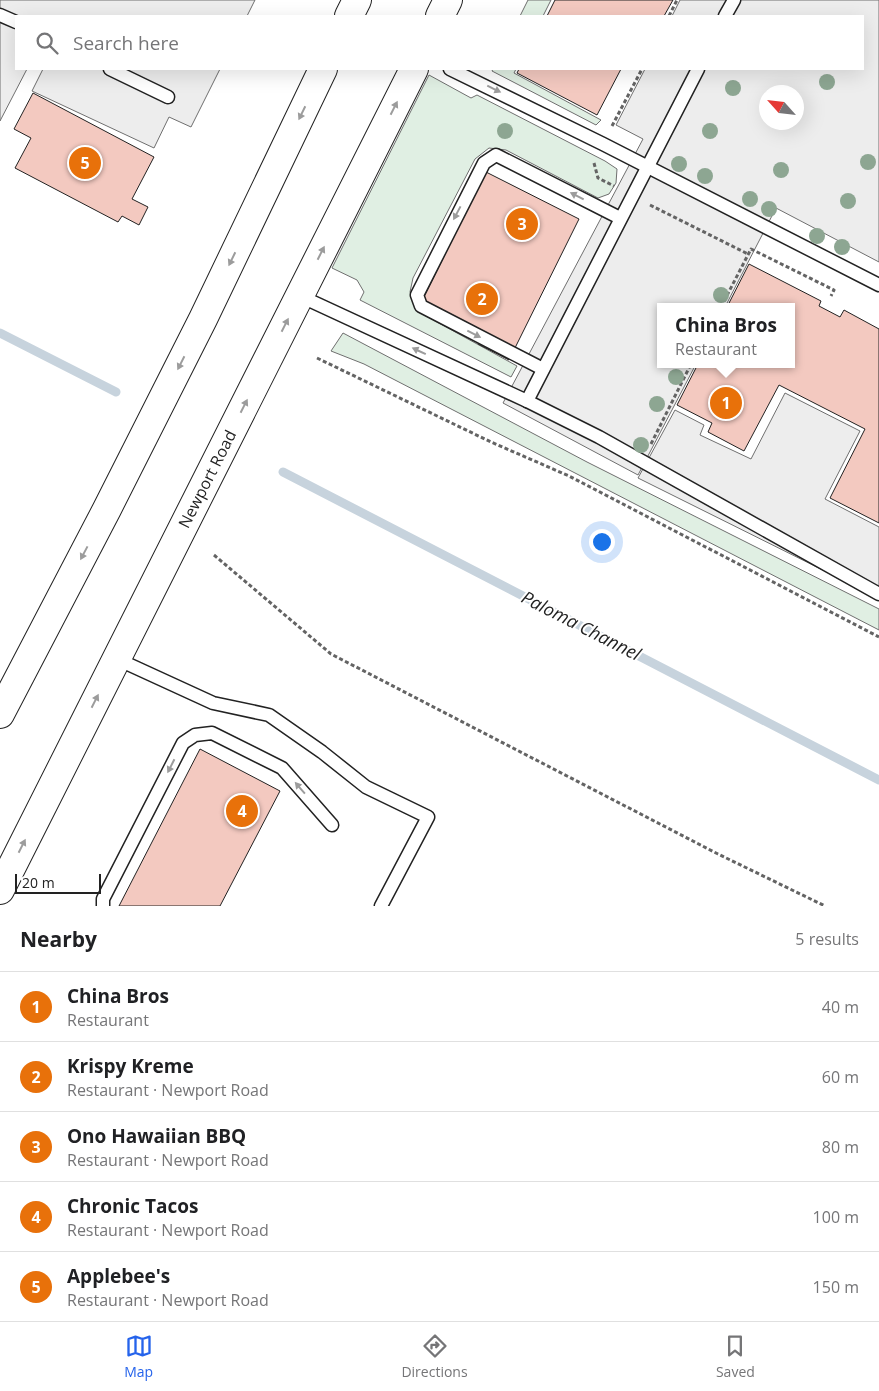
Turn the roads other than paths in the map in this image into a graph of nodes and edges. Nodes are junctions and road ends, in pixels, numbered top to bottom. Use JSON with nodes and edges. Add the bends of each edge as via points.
{"nodes":[{"id":1,"x":357,"y":0,"type":"edge"},
{"id":2,"x":448,"y":0,"type":"edge"},
{"id":3,"x":734,"y":0,"type":"edge"},
{"id":4,"x":0,"y":15,"type":"edge"},
{"id":5,"x":350,"y":15,"type":"edge"},
{"id":6,"x":440,"y":15,"type":"edge"},
{"id":7,"x":726,"y":15,"type":"edge"},
{"id":8,"x":15,"y":22,"type":"edge"},
{"id":9,"x":112,"y":70,"type":"edge"},
{"id":10,"x":323,"y":70,"type":"edge"},
{"id":11,"x":413,"y":70,"type":"edge"},
{"id":12,"x":452,"y":70,"type":"edge"},
{"id":13,"x":697,"y":70,"type":"edge"},
{"id":14,"x":168,"y":97,"type":"dead end"},
{"id":15,"x":646,"y":166,"type":"junction"},
{"id":16,"x":620,"y":218,"type":"junction"},
{"id":17,"x":879,"y":285,"type":"edge"},
{"id":18,"x":300,"y":296,"type":"junction"},
{"id":19,"x":543,"y":369,"type":"junction"},
{"id":20,"x":527,"y":401,"type":"junction"},
{"id":21,"x":879,"y":594,"type":"edge"},
{"id":22,"x":117,"y":659,"type":"junction"},
{"id":23,"x":0,"y":714,"type":"edge"},
{"id":24,"x":332,"y":825,"type":"dead end"},
{"id":25,"x":0,"y":890,"type":"edge"},
{"id":26,"x":103,"y":906,"type":"edge"},
{"id":27,"x":381,"y":906,"type":"edge"}],
"edges":[{"from":1,"to":5,"type":"main road"},
{"from":2,"to":6,"type":"main road"},
{"from":3,"to":7,"type":"lane"},
{"from":4,"to":8,"type":"lane"},
{"from":9,"to":14,"type":"lane"},
{"from":10,"to":23,"type":"main road","one_way":true,"via":[[203,319]]},
{"from":18,"to":11,"type":"main road","name":"Newport Road","one_way":true},
{"from":12,"to":15,"type":"lane","one_way":true},
{"from":13,"to":15,"type":"lane"},
{"from":15,"to":16,"type":"lane"},
{"from":15,"to":17,"type":"lane"},
{"from":16,"to":19,"type":"lane"},
{"from":16,"to":19,"type":"lane","one_way":true,"via":[[496,155],[484,163],[449,228],[417,295],[421,306]]},
{"from":20,"to":18,"type":"lane","one_way":true},
{"from":22,"to":18,"type":"main road","name":"Newport Road","one_way":true},
{"from":19,"to":20,"type":"lane"},
{"from":20,"to":21,"type":"lane"},
{"from":25,"to":22,"type":"main road","name":"Newport Road","one_way":true},
{"from":22,"to":27,"type":"lane","via":[[213,703],[269,715],[366,787],[428,817]]},
{"from":24,"to":26,"type":"lane","one_way":true,"via":[[282,768],[212,733],[195,735],[183,743],[103,899]]}]}
